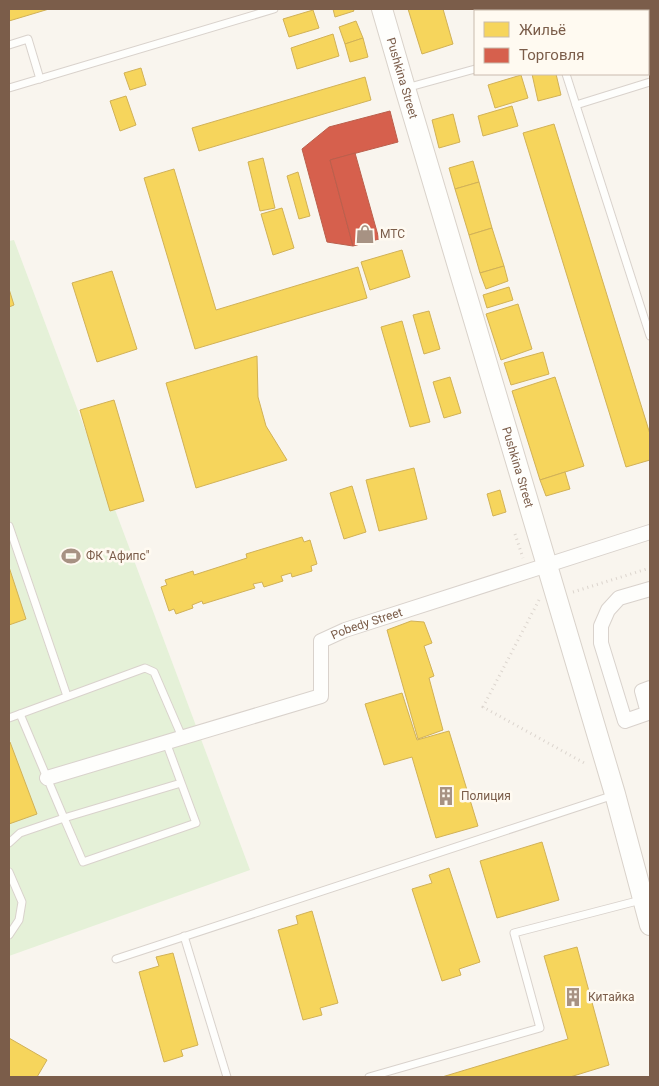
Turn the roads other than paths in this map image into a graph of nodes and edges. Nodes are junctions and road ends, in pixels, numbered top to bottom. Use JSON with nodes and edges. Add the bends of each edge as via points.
{"nodes":[{"id":1,"x":274,"y":9,"type":"edge"},
{"id":2,"x":382,"y":9,"type":"edge"},
{"id":3,"x":9,"y":45,"type":"edge"},
{"id":4,"x":474,"y":69,"type":"edge"},
{"id":5,"x":566,"y":75,"type":"edge"},
{"id":6,"x":40,"y":79,"type":"junction"},
{"id":7,"x":650,"y":82,"type":"edge"},
{"id":8,"x":9,"y":88,"type":"edge"},
{"id":9,"x":405,"y":88,"type":"junction"},
{"id":10,"x":576,"y":105,"type":"junction"},
{"id":11,"x":650,"y":336,"type":"edge"},
{"id":12,"x":9,"y":526,"type":"edge"},
{"id":13,"x":650,"y":532,"type":"edge"},
{"id":14,"x":546,"y":565,"type":"junction"},
{"id":15,"x":650,"y":589,"type":"edge"},
{"id":16,"x":650,"y":688,"type":"edge"},
{"id":17,"x":67,"y":696,"type":"junction"},
{"id":18,"x":20,"y":714,"type":"junction"},
{"id":19,"x":9,"y":718,"type":"edge"},
{"id":20,"x":182,"y":737,"type":"junction"},
{"id":21,"x":166,"y":742,"type":"junction"},
{"id":22,"x":48,"y":778,"type":"junction"},
{"id":23,"x":181,"y":783,"type":"junction"},
{"id":24,"x":615,"y":794,"type":"junction"},
{"id":25,"x":64,"y":818,"type":"junction"},
{"id":26,"x":9,"y":844,"type":"edge"},
{"id":27,"x":9,"y":872,"type":"edge"},
{"id":28,"x":647,"y":898,"type":"edge"},
{"id":29,"x":650,"y":925,"type":"edge"},
{"id":30,"x":9,"y":935,"type":"edge"},
{"id":31,"x":184,"y":936,"type":"junction"},
{"id":32,"x":116,"y":959,"type":"dead end"},
{"id":33,"x":227,"y":1077,"type":"edge"},
{"id":34,"x":369,"y":1077,"type":"edge"}],
"edges":[{"from":1,"to":6,"type":"lane"},
{"from":2,"to":9,"type":"street","name":"Pushkina Street"},
{"from":3,"to":6,"type":"lane","via":[[28,39]]},
{"from":4,"to":9,"type":"lane"},
{"from":5,"to":10,"type":"lane"},
{"from":6,"to":8,"type":"lane"},
{"from":7,"to":10,"type":"lane"},
{"from":9,"to":14,"type":"street","name":"Pushkina Street"},
{"from":10,"to":11,"type":"lane"},
{"from":12,"to":17,"type":"lane"},
{"from":13,"to":14,"type":"street","name":"Pobedy Street"},
{"from":14,"to":20,"type":"street","name":"Pobedy Street","via":[[322,640],[321,696]]},
{"from":14,"to":24,"type":"street","name":"Pushkina Street","via":[[548,598]]},
{"from":15,"to":16,"type":"street","via":[[619,598],[608,610],[601,626],[601,642],[625,721],[648,713],[642,691]]},
{"from":17,"to":18,"type":"lane"},
{"from":17,"to":20,"type":"lane","via":[[144,668],[154,672]]},
{"from":18,"to":19,"type":"lane"},
{"from":18,"to":22,"type":"lane"},
{"from":20,"to":21,"type":"street","name":"Pobedy Street"},
{"from":21,"to":22,"type":"street","name":"Pobedy Street"},
{"from":21,"to":23,"type":"lane"},
{"from":22,"to":25,"type":"lane"},
{"from":23,"to":25,"type":"lane"},
{"from":23,"to":25,"type":"lane","via":[[196,823],[82,862]]},
{"from":24,"to":28,"type":"street","name":"Pushkina Street"},
{"from":24,"to":31,"type":"lane"},
{"from":25,"to":26,"type":"lane","via":[[20,833]]},
{"from":27,"to":30,"type":"lane","via":[[22,902],[19,920]]},
{"from":28,"to":29,"type":"street","name":"Pushkina Street"},
{"from":28,"to":34,"type":"lane","via":[[514,933],[540,1028]]},
{"from":31,"to":32,"type":"lane"},
{"from":31,"to":33,"type":"lane"}]}
